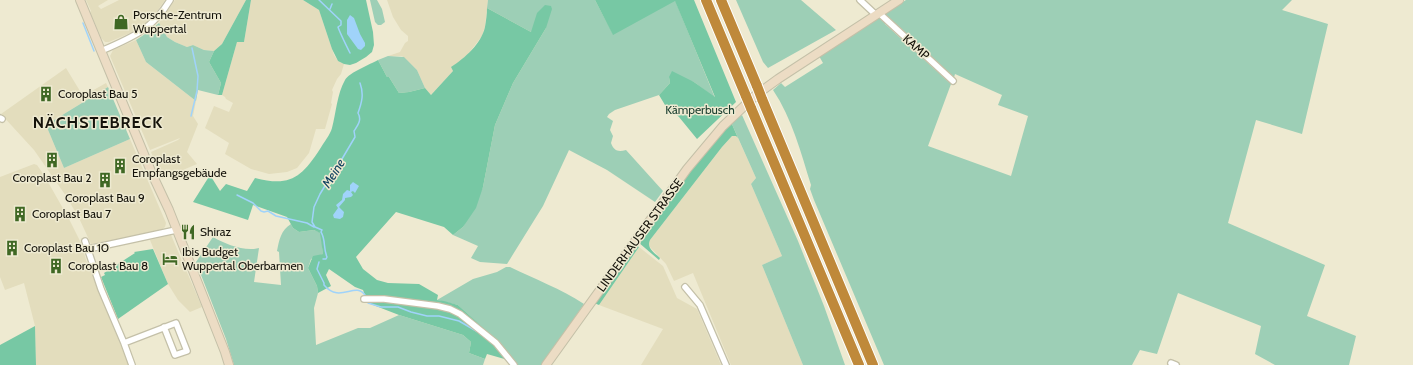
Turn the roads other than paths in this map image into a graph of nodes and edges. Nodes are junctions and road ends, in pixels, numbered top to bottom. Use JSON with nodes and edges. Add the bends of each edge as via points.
{"nodes":[{"id":1,"x":80,"y":0,"type":"edge"},
{"id":2,"x":170,"y":0,"type":"edge"},
{"id":3,"x":706,"y":0,"type":"edge"},
{"id":4,"x":721,"y":0,"type":"edge"},
{"id":5,"x":860,"y":0,"type":"edge"},
{"id":6,"x":900,"y":0,"type":"edge"},
{"id":7,"x":877,"y":14,"type":"junction"},
{"id":8,"x":101,"y":51,"type":"junction"},
{"id":9,"x":953,"y":81,"type":"dead end"},
{"id":10,"x":176,"y":230,"type":"junction"},
{"id":11,"x":85,"y":241,"type":"dead end"},
{"id":12,"x":88,"y":249,"type":"junction"},
{"id":13,"x":685,"y":287,"type":"dead end"},
{"id":14,"x":364,"y":299,"type":"dead end"},
{"id":15,"x":164,"y":328,"type":"junction"},
{"id":16,"x":124,"y":343,"type":"junction"},
{"id":17,"x":132,"y":365,"type":"edge"},
{"id":18,"x":229,"y":365,"type":"edge"},
{"id":19,"x":514,"y":365,"type":"edge"},
{"id":20,"x":546,"y":365,"type":"edge"},
{"id":21,"x":726,"y":365,"type":"edge"},
{"id":22,"x":859,"y":365,"type":"edge"},
{"id":23,"x":873,"y":365,"type":"edge"}],
"edges":[{"from":1,"to":8,"type":"main road"},
{"from":2,"to":8,"type":"street","via":[[159,16],[141,32]]},
{"from":3,"to":22,"type":"highway","bridge":true},
{"from":4,"to":23,"type":"highway","bridge":true},
{"from":5,"to":7,"type":"street","name":"KAMP"},
{"from":6,"to":7,"type":"main road","name":"LINDERHAUSER STRASSE"},
{"from":7,"to":9,"type":"street","name":"KAMP"},
{"from":7,"to":20,"type":"main road","name":"LINDERHAUSER STRASSE","via":[[778,79],[756,95],[723,126],[687,169]]},
{"from":8,"to":10,"type":"main road"},
{"from":10,"to":12,"type":"street"},
{"from":10,"to":18,"type":"main road"},
{"from":11,"to":12,"type":"street"},
{"from":12,"to":16,"type":"street","via":[[101,289]]},
{"from":13,"to":21,"type":"street","via":[[700,305]]},
{"from":14,"to":19,"type":"street","via":[[384,299],[450,309],[490,338]]},
{"from":15,"to":15,"type":"street","via":[[176,323],[186,351],[174,355]]},
{"from":15,"to":16,"type":"street"},
{"from":16,"to":17,"type":"street"}]}
